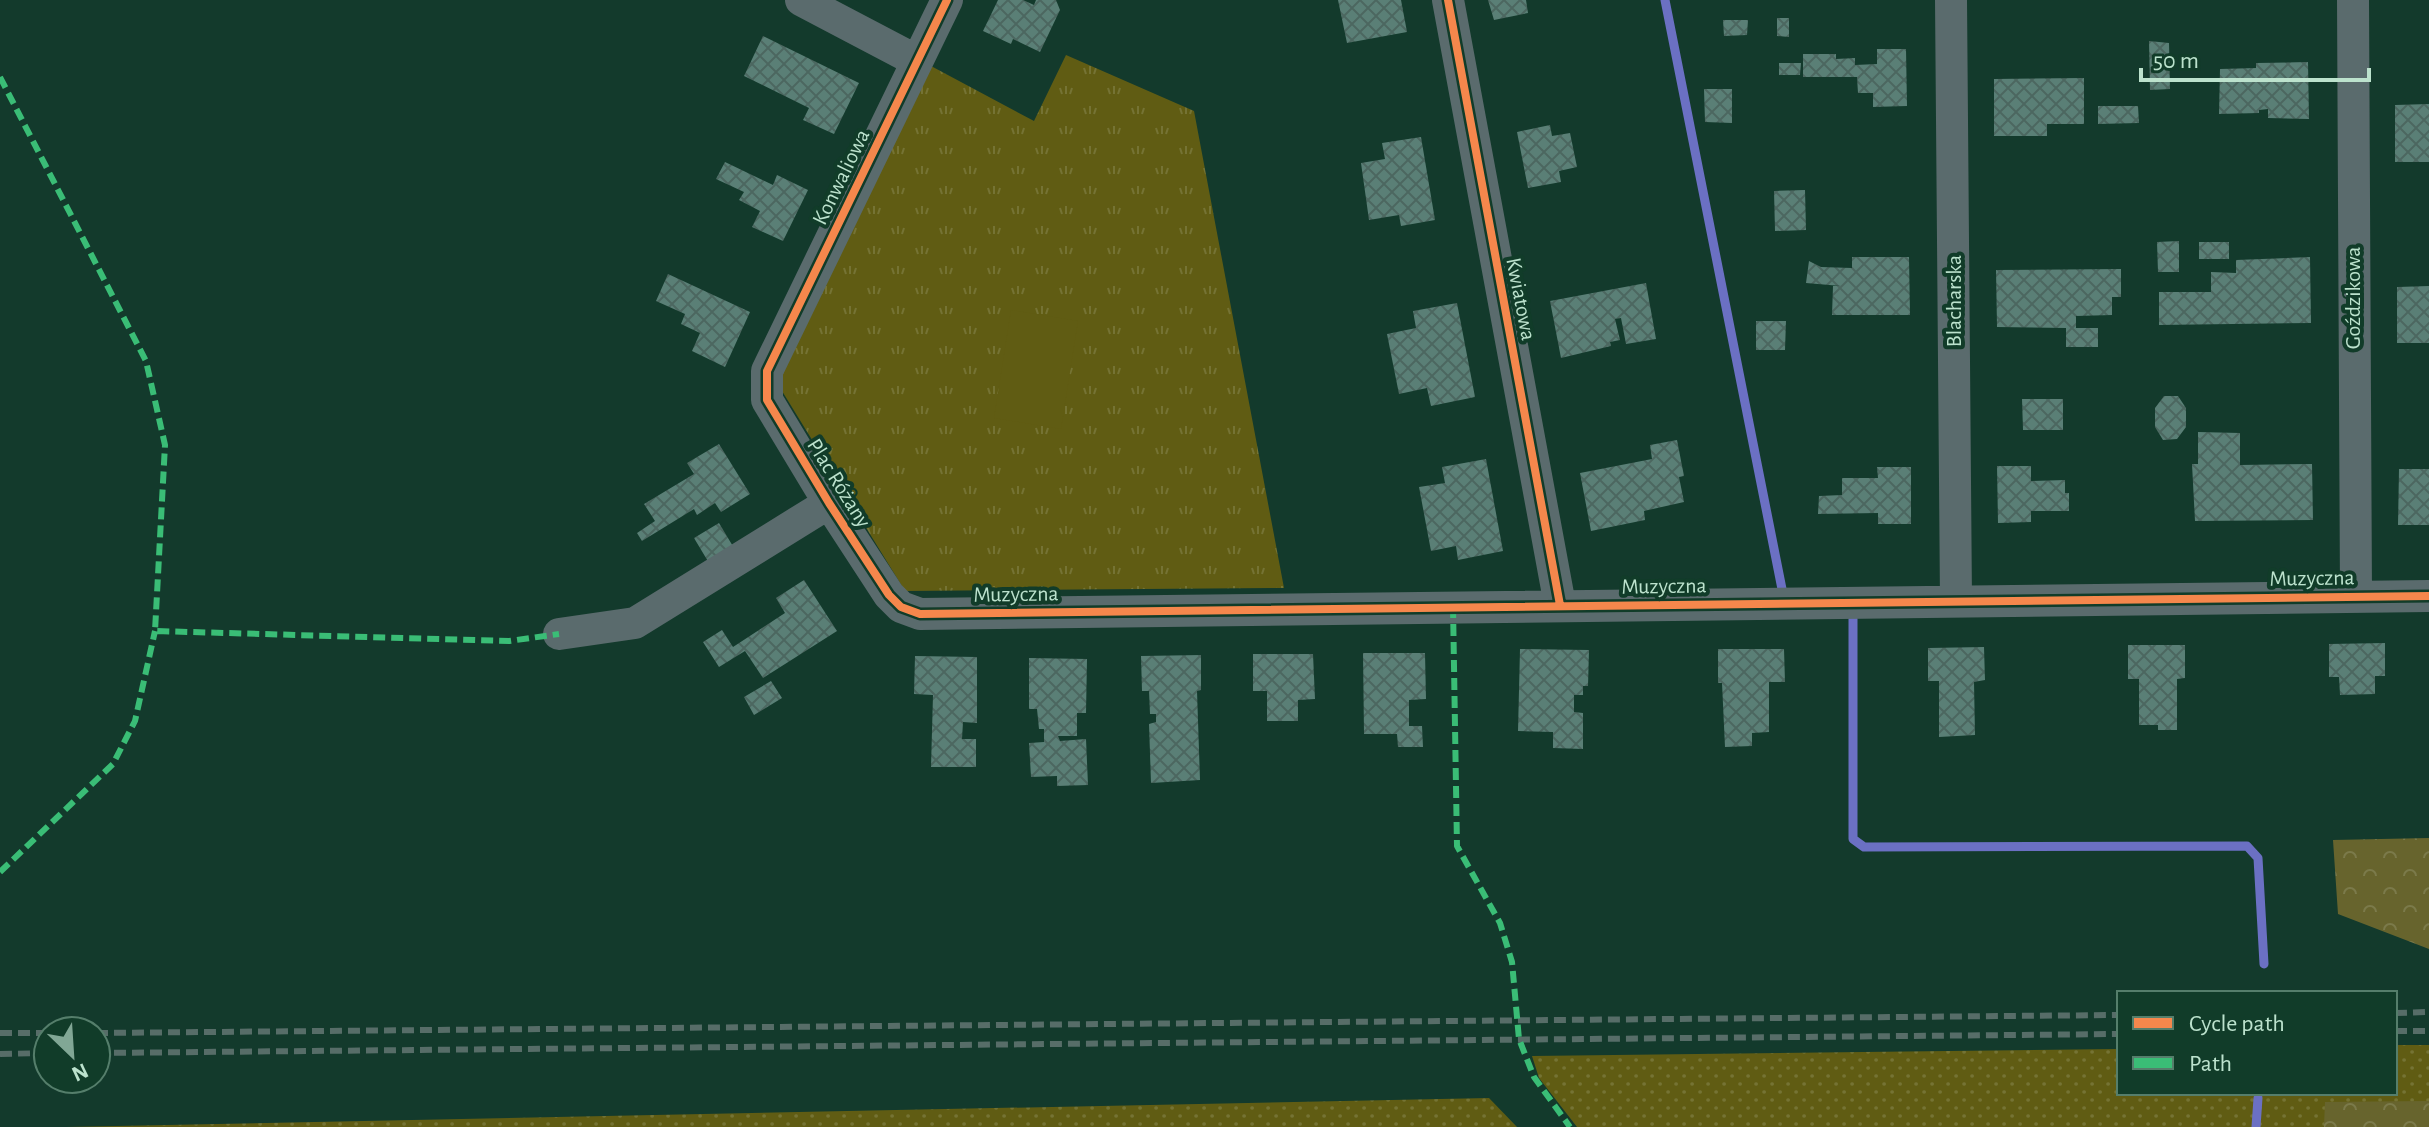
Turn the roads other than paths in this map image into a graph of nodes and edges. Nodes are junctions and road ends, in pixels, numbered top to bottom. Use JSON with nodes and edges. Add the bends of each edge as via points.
{"nodes":[{"id":1,"x":801,"y":0,"type":"edge"},
{"id":2,"x":947,"y":0,"type":"edge"},
{"id":3,"x":1448,"y":0,"type":"edge"},
{"id":4,"x":1951,"y":0,"type":"edge"},
{"id":5,"x":2353,"y":0,"type":"edge"},
{"id":6,"x":917,"y":61,"type":"junction"},
{"id":7,"x":767,"y":371,"type":"joint"},
{"id":8,"x":829,"y":503,"type":"junction"},
{"id":9,"x":2356,"y":596,"type":"junction"},
{"id":10,"x":2429,"y":596,"type":"edge"},
{"id":11,"x":1956,"y":601,"type":"junction"},
{"id":12,"x":1560,"y":605,"type":"junction"},
{"id":13,"x":901,"y":607,"type":"joint"},
{"id":14,"x":559,"y":634,"type":"dead end"}],
"edges":[{"from":1,"to":6,"type":"street"},
{"from":2,"to":6,"type":"street","name":"Konwaliowa"},
{"from":3,"to":12,"type":"street","name":"Kwiatowa"},
{"from":4,"to":11,"type":"street","name":"Blacharska"},
{"from":5,"to":9,"type":"street","name":"Goździkowa"},
{"from":6,"to":7,"type":"street","name":"Konwaliowa"},
{"from":7,"to":8,"type":"street","name":"Plac Różany","via":[[767,400]]},
{"from":8,"to":13,"type":"street","name":"Plac Różany"},
{"from":8,"to":14,"type":"street","via":[[635,623]]},
{"from":9,"to":10,"type":"street","name":"Muzyczna"},
{"from":9,"to":11,"type":"street","name":"Muzyczna"},
{"from":11,"to":12,"type":"street","name":"Muzyczna"},
{"from":12,"to":13,"type":"street","name":"Muzyczna","via":[[920,614]]}]}
